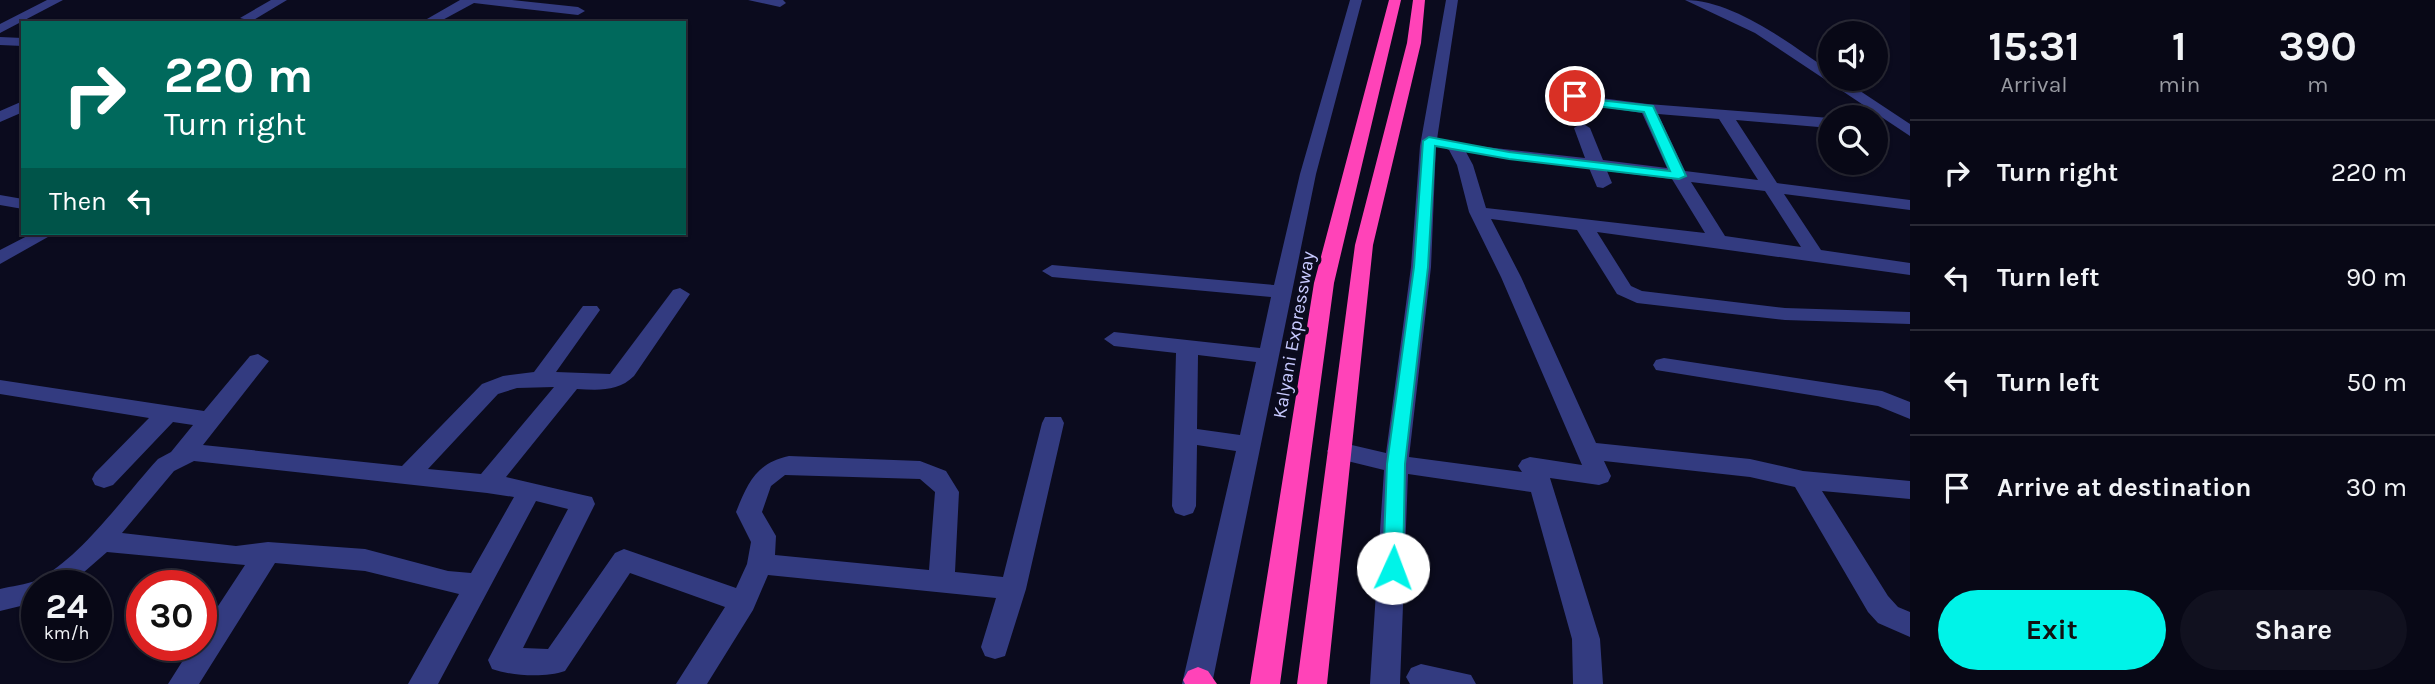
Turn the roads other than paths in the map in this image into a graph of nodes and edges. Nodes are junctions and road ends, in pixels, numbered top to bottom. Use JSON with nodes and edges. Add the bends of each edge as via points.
{"nodes":[{"id":1,"x":57,"y":0,"type":"edge"},
{"id":2,"x":281,"y":0,"type":"edge"},
{"id":3,"x":470,"y":0,"type":"edge"},
{"id":4,"x":476,"y":0,"type":"edge"},
{"id":5,"x":754,"y":0,"type":"edge"},
{"id":6,"x":1356,"y":0,"type":"edge"},
{"id":7,"x":1395,"y":0,"type":"edge"},
{"id":8,"x":1419,"y":0,"type":"edge"},
{"id":9,"x":1452,"y":0,"type":"edge"},
{"id":10,"x":1691,"y":0,"type":"edge"},
{"id":11,"x":780,"y":3,"type":"dead end"},
{"id":12,"x":578,"y":11,"type":"dead end"},
{"id":13,"x":247,"y":18,"type":"dead end"},
{"id":14,"x":430,"y":21,"type":"edge"},
{"id":15,"x":0,"y":29,"type":"edge"},
{"id":16,"x":0,"y":41,"type":"edge"},
{"id":17,"x":21,"y":42,"type":"edge"},
{"id":18,"x":1564,"y":75,"type":"dead end"},
{"id":19,"x":21,"y":107,"type":"edge"},
{"id":20,"x":1648,"y":108,"type":"junction"},
{"id":21,"x":1723,"y":113,"type":"junction"},
{"id":22,"x":0,"y":117,"type":"edge"},
{"id":23,"x":1818,"y":122,"type":"edge"},
{"id":24,"x":1582,"y":128,"type":"dead end"},
{"id":25,"x":1888,"y":129,"type":"edge"},
{"id":26,"x":1910,"y":132,"type":"edge"},
{"id":27,"x":1429,"y":141,"type":"junction"},
{"id":28,"x":1455,"y":147,"type":"junction"},
{"id":29,"x":1595,"y":165,"type":"junction"},
{"id":30,"x":1679,"y":176,"type":"junction"},
{"id":31,"x":1603,"y":183,"type":"dead end"},
{"id":32,"x":1771,"y":185,"type":"junction"},
{"id":33,"x":0,"y":200,"type":"edge"},
{"id":34,"x":21,"y":204,"type":"edge"},
{"id":35,"x":1910,"y":205,"type":"edge"},
{"id":36,"x":1478,"y":212,"type":"junction"},
{"id":37,"x":1583,"y":225,"type":"junction"},
{"id":38,"x":42,"y":235,"type":"edge"},
{"id":39,"x":1718,"y":240,"type":"junction"},
{"id":40,"x":1815,"y":255,"type":"junction"},
{"id":41,"x":0,"y":258,"type":"edge"},
{"id":42,"x":1910,"y":269,"type":"edge"},
{"id":43,"x":1052,"y":271,"type":"dead end"},
{"id":44,"x":1281,"y":292,"type":"junction"},
{"id":45,"x":680,"y":294,"type":"dead end"},
{"id":46,"x":590,"y":310,"type":"dead end"},
{"id":47,"x":1910,"y":318,"type":"edge"},
{"id":48,"x":1114,"y":339,"type":"dead end"},
{"id":49,"x":1187,"y":347,"type":"junction"},
{"id":50,"x":1267,"y":356,"type":"junction"},
{"id":51,"x":258,"y":361,"type":"dead end"},
{"id":52,"x":1664,"y":365,"type":"dead end"},
{"id":53,"x":540,"y":379,"type":"junction"},
{"id":54,"x":570,"y":382,"type":"junction"},
{"id":55,"x":0,"y":387,"type":"edge"},
{"id":56,"x":1910,"y":411,"type":"edge"},
{"id":57,"x":168,"y":413,"type":"junction"},
{"id":58,"x":211,"y":420,"type":"junction"},
{"id":59,"x":1053,"y":423,"type":"dead end"},
{"id":60,"x":1185,"y":435,"type":"junction"},
{"id":61,"x":1248,"y":445,"type":"junction"},
{"id":62,"x":1339,"y":451,"type":"junction"},
{"id":63,"x":1588,"y":451,"type":"junction"},
{"id":64,"x":183,"y":454,"type":"junction"},
{"id":65,"x":1396,"y":464,"type":"junction"},
{"id":66,"x":408,"y":475,"type":"junction"},
{"id":67,"x":104,"y":479,"type":"dead end"},
{"id":68,"x":1803,"y":480,"type":"junction"},
{"id":69,"x":487,"y":484,"type":"junction"},
{"id":70,"x":1541,"y":484,"type":"junction"},
{"id":71,"x":530,"y":490,"type":"junction"},
{"id":72,"x":1910,"y":490,"type":"edge"},
{"id":73,"x":1184,"y":506,"type":"dead end"},
{"id":74,"x":99,"y":542,"type":"junction"},
{"id":75,"x":268,"y":552,"type":"junction"},
{"id":76,"x":760,"y":564,"type":"junction"},
{"id":77,"x":70,"y":570,"type":"edge"},
{"id":78,"x":941,"y":582,"type":"junction"},
{"id":79,"x":478,"y":585,"type":"junction"},
{"id":80,"x":1013,"y":589,"type":"junction"},
{"id":81,"x":21,"y":595,"type":"edge"},
{"id":82,"x":0,"y":600,"type":"edge"},
{"id":83,"x":743,"y":602,"type":"junction"},
{"id":84,"x":1910,"y":625,"type":"edge"},
{"id":85,"x":995,"y":647,"type":"dead end"},
{"id":86,"x":1421,"y":677,"type":"dead end"},
{"id":87,"x":1199,"y":683,"type":"edge"},
{"id":88,"x":183,"y":684,"type":"edge"},
{"id":89,"x":423,"y":684,"type":"edge"},
{"id":90,"x":691,"y":684,"type":"edge"},
{"id":91,"x":1265,"y":684,"type":"edge"},
{"id":92,"x":1312,"y":684,"type":"edge"},
{"id":93,"x":1385,"y":684,"type":"edge"},
{"id":94,"x":1461,"y":684,"type":"edge"},
{"id":95,"x":1588,"y":684,"type":"edge"}],
"edges":[{"from":1,"to":15,"type":"street"},
{"from":2,"to":13,"type":"street"},
{"from":3,"to":14,"type":"street"},
{"from":4,"to":12,"type":"street"},
{"from":5,"to":11,"type":"street"},
{"from":6,"to":44,"type":"street","via":[[1325,105]]},
{"from":7,"to":91,"type":"highway","name":"Kalyani Expressway","via":[[1324,283]]},
{"from":8,"to":62,"type":"highway","via":[[1413,43],[1364,245]]},
{"from":9,"to":27,"type":"street"},
{"from":10,"to":26,"type":"street","via":[[1760,30]]},
{"from":16,"to":17,"type":"street"},
{"from":18,"to":20,"type":"street","via":[[1581,100]]},
{"from":19,"to":22,"type":"street"},
{"from":20,"to":21,"type":"street"},
{"from":20,"to":30,"type":"street"},
{"from":21,"to":23,"type":"street"},
{"from":21,"to":32,"type":"street"},
{"from":24,"to":29,"type":"street"},
{"from":25,"to":26,"type":"street"},
{"from":27,"to":28,"type":"street"},
{"from":27,"to":65,"type":"street","via":[[1421,267]]},
{"from":28,"to":29,"type":"street"},
{"from":28,"to":36,"type":"street"},
{"from":29,"to":30,"type":"street"},
{"from":29,"to":31,"type":"street"},
{"from":30,"to":32,"type":"street"},
{"from":30,"to":39,"type":"street"},
{"from":32,"to":35,"type":"street"},
{"from":32,"to":40,"type":"street"},
{"from":33,"to":34,"type":"street"},
{"from":36,"to":37,"type":"street"},
{"from":36,"to":63,"type":"street"},
{"from":37,"to":39,"type":"street"},
{"from":37,"to":47,"type":"street","via":[[1624,290],[1633,296],[1784,314]]},
{"from":38,"to":41,"type":"street"},
{"from":39,"to":40,"type":"street"},
{"from":40,"to":42,"type":"street"},
{"from":43,"to":44,"type":"street"},
{"from":44,"to":50,"type":"street"},
{"from":45,"to":54,"type":"street","via":[[622,376],[604,383]]},
{"from":46,"to":53,"type":"street"},
{"from":48,"to":49,"type":"street"},
{"from":49,"to":50,"type":"street"},
{"from":49,"to":60,"type":"street"},
{"from":50,"to":61,"type":"street"},
{"from":51,"to":58,"type":"street"},
{"from":52,"to":56,"type":"street","via":[[1882,399]]},
{"from":53,"to":54,"type":"street"},
{"from":53,"to":66,"type":"street","via":[[519,379],[489,389]]},
{"from":54,"to":69,"type":"street"},
{"from":55,"to":57,"type":"street"},
{"from":57,"to":58,"type":"street"},
{"from":57,"to":67,"type":"street"},
{"from":58,"to":64,"type":"street"},
{"from":59,"to":80,"type":"street"},
{"from":60,"to":61,"type":"street"},
{"from":60,"to":73,"type":"street"},
{"from":61,"to":87,"type":"street"},
{"from":62,"to":65,"type":"street"},
{"from":62,"to":92,"type":"highway"},
{"from":63,"to":68,"type":"street","via":[[1749,468]]},
{"from":63,"to":70,"type":"street","via":[[1599,476],[1530,466]]},
{"from":64,"to":66,"type":"street"},
{"from":64,"to":74,"type":"street","via":[[166,465]]},
{"from":65,"to":70,"type":"street"},
{"from":65,"to":93,"type":"street"},
{"from":66,"to":69,"type":"street"},
{"from":68,"to":72,"type":"street"},
{"from":68,"to":84,"type":"street","via":[[1878,604],[1888,615]]},
{"from":69,"to":71,"type":"street"},
{"from":70,"to":95,"type":"street","via":[[1586,639]]},
{"from":71,"to":79,"type":"street"},
{"from":71,"to":83,"type":"street","via":[[583,504],[502,660],[555,662],[624,560]]},
{"from":74,"to":75,"type":"street","via":[[236,556]]},
{"from":74,"to":77,"type":"street"},
{"from":75,"to":79,"type":"street","via":[[365,560],[447,582]]},
{"from":75,"to":88,"type":"street"},
{"from":76,"to":78,"type":"street"},
{"from":76,"to":78,"type":"street","via":[[764,533],[749,512],[762,477],[770,469],[789,465],[920,470],[935,474],[947,492]]},
{"from":76,"to":83,"type":"street"},
{"from":78,"to":80,"type":"street"},
{"from":79,"to":89,"type":"street"},
{"from":80,"to":85,"type":"street"},
{"from":81,"to":82,"type":"street"},
{"from":83,"to":90,"type":"street"},
{"from":86,"to":94,"type":"street"}]}
